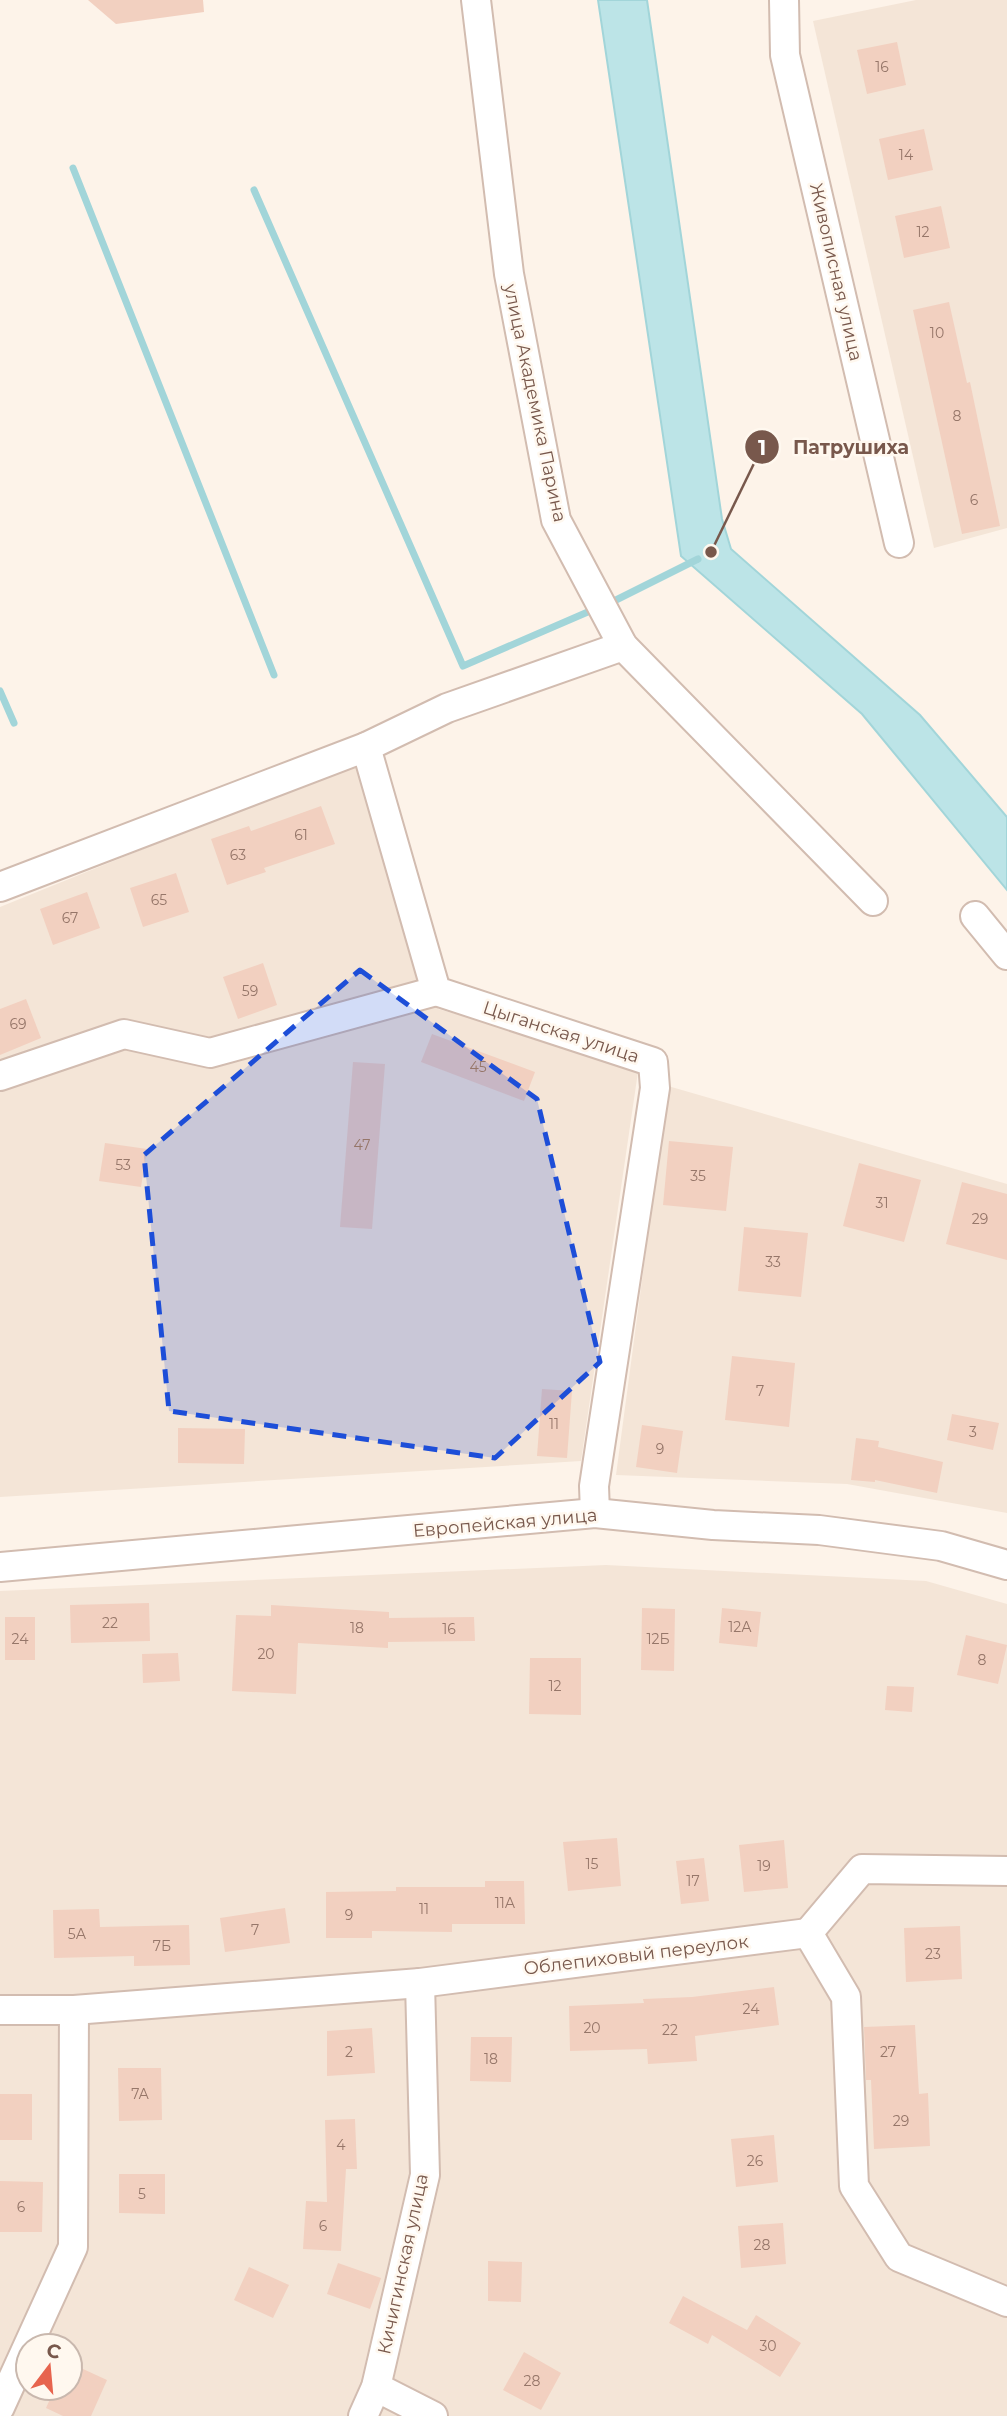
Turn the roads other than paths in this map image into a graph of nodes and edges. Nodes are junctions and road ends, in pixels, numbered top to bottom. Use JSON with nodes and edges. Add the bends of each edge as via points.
{"nodes":[{"id":1,"x":475,"y":0,"type":"edge"},
{"id":2,"x":784,"y":0,"type":"edge"},
{"id":3,"x":899,"y":543,"type":"dead end"},
{"id":4,"x":623,"y":646,"type":"junction"},
{"id":5,"x":366,"y":747,"type":"junction"},
{"id":6,"x":0,"y":887,"type":"edge"},
{"id":7,"x":873,"y":901,"type":"dead end"},
{"id":8,"x":975,"y":916,"type":"dead end"},
{"id":9,"x":1007,"y":955,"type":"edge"},
{"id":10,"x":436,"y":991,"type":"junction"},
{"id":11,"x":0,"y":1076,"type":"edge"},
{"id":12,"x":595,"y":1513,"type":"junction"},
{"id":13,"x":1007,"y":1565,"type":"edge"},
{"id":14,"x":0,"y":1567,"type":"edge"},
{"id":15,"x":1007,"y":1871,"type":"edge"},
{"id":16,"x":808,"y":1933,"type":"junction"},
{"id":17,"x":419,"y":1983,"type":"junction"},
{"id":18,"x":0,"y":2010,"type":"edge"},
{"id":19,"x":74,"y":2010,"type":"junction"},
{"id":20,"x":1007,"y":2302,"type":"edge"},
{"id":21,"x":376,"y":2387,"type":"junction"},
{"id":22,"x":0,"y":2407,"type":"edge"},
{"id":23,"x":363,"y":2416,"type":"edge"},
{"id":24,"x":433,"y":2416,"type":"edge"}],
"edges":[{"from":1,"to":4,"type":"street","name":"улица Академика Парина","via":[[509,274],[556,520]]},
{"from":2,"to":3,"type":"street","name":"Живописная улица","via":[[785,55]]},
{"from":4,"to":5,"type":"street","via":[[447,708]]},
{"from":4,"to":7,"type":"street","name":"улица Академика Парина"},
{"from":5,"to":6,"type":"street"},
{"from":5,"to":10,"type":"street"},
{"from":8,"to":9,"type":"street"},
{"from":10,"to":11,"type":"street","via":[[210,1053],[124,1034]]},
{"from":10,"to":12,"type":"street","name":"Цыганская улица","via":[[653,1062],[654,1088],[594,1486]]},
{"from":12,"to":13,"type":"street","name":"Европейская улица","via":[[819,1530],[941,1546]]},
{"from":12,"to":14,"type":"street","name":"Европейская улица"},
{"from":15,"to":16,"type":"street","via":[[862,1869]]},
{"from":16,"to":17,"type":"street","name":"Облепиховый переулок"},
{"from":16,"to":20,"type":"street","via":[[846,1997],[854,2186],[899,2257]]},
{"from":17,"to":19,"type":"street","name":"Облепиховый переулок"},
{"from":17,"to":21,"type":"street","name":"Кичигинская улица","via":[[425,2175]]},
{"from":18,"to":19,"type":"street","name":"Облепиховый переулок"},
{"from":19,"to":22,"type":"street","via":[[73,2248]]},
{"from":21,"to":23,"type":"street","name":"Кичигинская улица"},
{"from":21,"to":24,"type":"street"}]}
